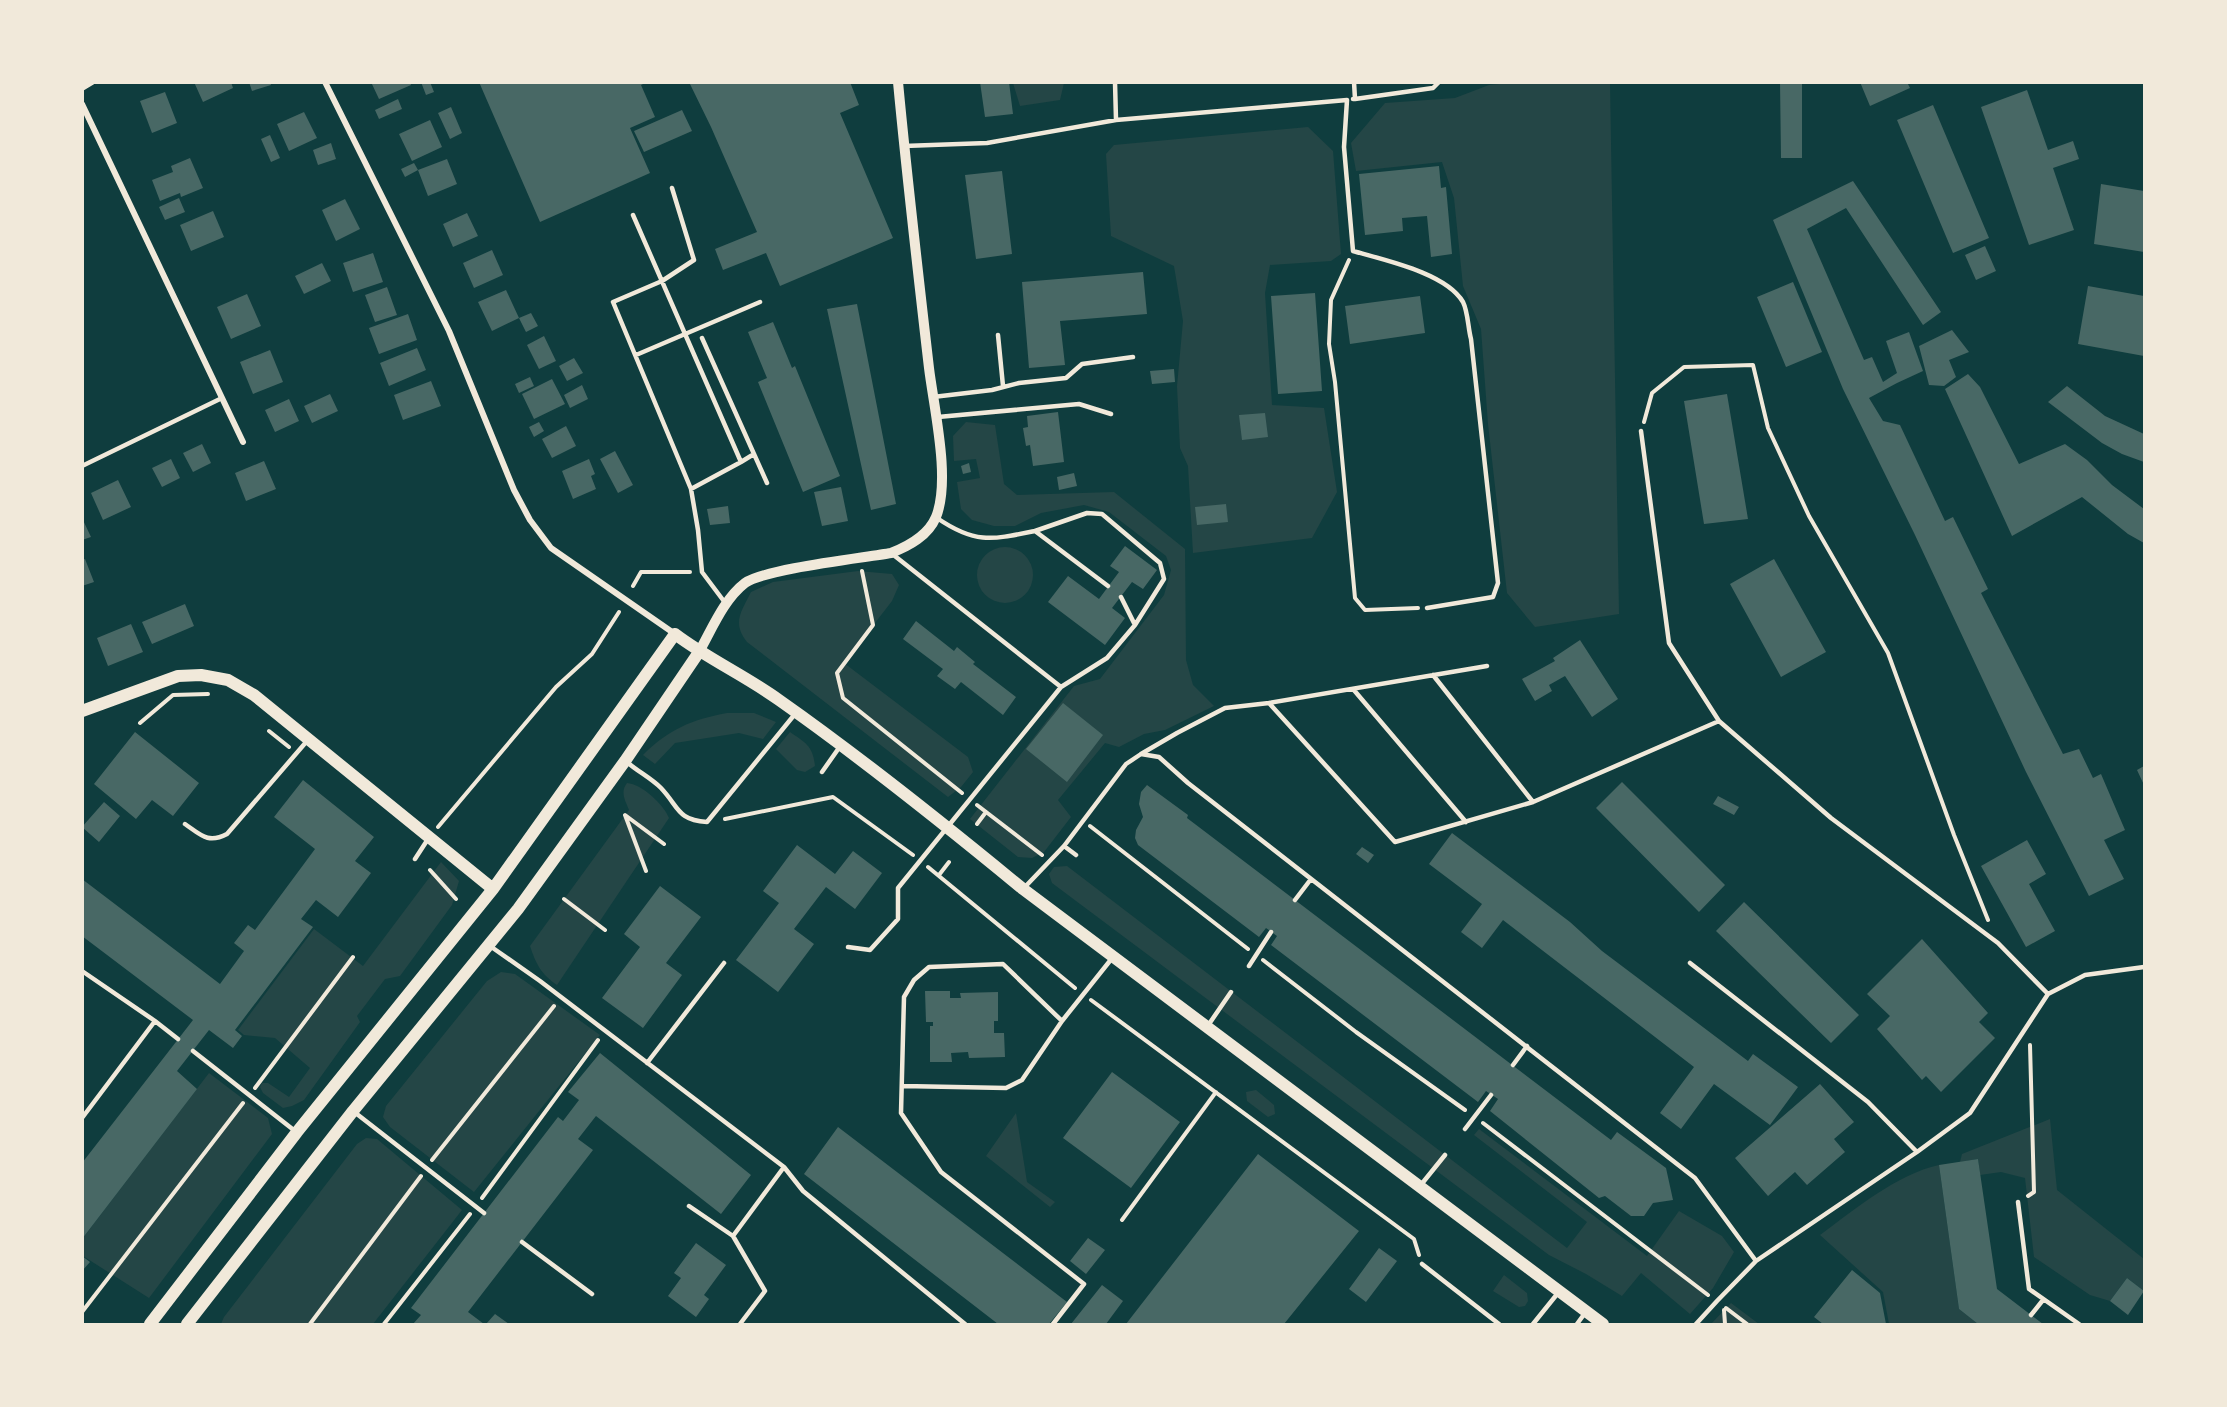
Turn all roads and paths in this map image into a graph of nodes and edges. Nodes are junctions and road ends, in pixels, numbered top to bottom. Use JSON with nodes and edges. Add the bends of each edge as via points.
{"nodes":[{"id":1,"x":92,"y":82,"type":"edge"},
{"id":2,"x":325,"y":82,"type":"edge"},
{"id":3,"x":898,"y":82,"type":"edge"},
{"id":4,"x":1115,"y":82,"type":"edge"},
{"id":5,"x":1354,"y":82,"type":"edge"},
{"id":6,"x":1439,"y":82,"type":"edge"},
{"id":7,"x":82,"y":87,"type":"edge"},
{"id":8,"x":1355,"y":99,"type":"junction"},
{"id":9,"x":1347,"y":100,"type":"junction"},
{"id":10,"x":82,"y":104,"type":"edge"},
{"id":11,"x":1116,"y":120,"type":"junction"},
{"id":12,"x":904,"y":146,"type":"junction"},
{"id":13,"x":672,"y":188,"type":"dead end"},
{"id":14,"x":633,"y":215,"type":"dead end"},
{"id":15,"x":1353,"y":251,"type":"junction"},
{"id":16,"x":663,"y":281,"type":"junction"},
{"id":17,"x":760,"y":302,"type":"dead end"},
{"id":18,"x":686,"y":334,"type":"junction"},
{"id":19,"x":998,"y":335,"type":"dead end"},
{"id":20,"x":702,"y":338,"type":"dead end"},
{"id":21,"x":636,"y":355,"type":"junction"},
{"id":22,"x":1133,"y":357,"type":"dead end"},
{"id":23,"x":1004,"y":386,"type":"junction"},
{"id":24,"x":933,"y":397,"type":"junction"},
{"id":25,"x":222,"y":398,"type":"junction"},
{"id":26,"x":1111,"y":414,"type":"dead end"},
{"id":27,"x":935,"y":417,"type":"junction"},
{"id":28,"x":1641,"y":431,"type":"joint"},
{"id":29,"x":243,"y":442,"type":"dead end"},
{"id":30,"x":754,"y":454,"type":"junction"},
{"id":31,"x":741,"y":462,"type":"junction"},
{"id":32,"x":82,"y":466,"type":"edge"},
{"id":33,"x":767,"y":483,"type":"dead end"},
{"id":34,"x":691,"y":489,"type":"junction"},
{"id":35,"x":936,"y":517,"type":"junction"},
{"id":36,"x":1035,"y":531,"type":"junction"},
{"id":37,"x":891,"y":553,"type":"junction"},
{"id":38,"x":860,"y":558,"type":"junction"},
{"id":39,"x":702,"y":572,"type":"junction"},
{"id":40,"x":633,"y":586,"type":"dead end"},
{"id":41,"x":1108,"y":586,"type":"dead end"},
{"id":42,"x":1121,"y":597,"type":"dead end"},
{"id":43,"x":726,"y":604,"type":"junction"},
{"id":44,"x":1427,"y":608,"type":"joint"},
{"id":45,"x":619,"y":612,"type":"dead end"},
{"id":46,"x":1135,"y":626,"type":"junction"},
{"id":47,"x":675,"y":634,"type":"junction"},
{"id":48,"x":699,"y":652,"type":"junction"},
{"id":49,"x":1487,"y":666,"type":"dead end"},
{"id":50,"x":1433,"y":675,"type":"junction"},
{"id":51,"x":1060,"y":687,"type":"junction"},
{"id":52,"x":1353,"y":689,"type":"junction"},
{"id":53,"x":214,"y":693,"type":"dead end"},
{"id":54,"x":1269,"y":703,"type":"junction"},
{"id":55,"x":82,"y":711,"type":"edge"},
{"id":56,"x":797,"y":712,"type":"junction"},
{"id":57,"x":1719,"y":721,"type":"junction"},
{"id":58,"x":140,"y":723,"type":"dead end"},
{"id":59,"x":261,"y":723,"type":"dead end"},
{"id":60,"x":309,"y":739,"type":"junction"},
{"id":61,"x":841,"y":745,"type":"junction"},
{"id":62,"x":296,"y":754,"type":"junction"},
{"id":63,"x":1141,"y":754,"type":"junction"},
{"id":64,"x":625,"y":761,"type":"junction"},
{"id":65,"x":822,"y":772,"type":"dead end"},
{"id":66,"x":970,"y":799,"type":"junction"},
{"id":67,"x":1533,"y":802,"type":"junction"},
{"id":68,"x":986,"y":812,"type":"junction"},
{"id":69,"x":1083,"y":820,"type":"junction"},
{"id":70,"x":707,"y":822,"type":"junction"},
{"id":71,"x":1466,"y":822,"type":"junction"},
{"id":72,"x":185,"y":824,"type":"dead end"},
{"id":73,"x":977,"y":824,"type":"dead end"},
{"id":74,"x":946,"y":827,"type":"junction"},
{"id":75,"x":430,"y":837,"type":"junction"},
{"id":76,"x":664,"y":844,"type":"dead end"},
{"id":77,"x":1064,"y":846,"type":"junction"},
{"id":78,"x":1076,"y":855,"type":"dead end"},
{"id":79,"x":414,"y":859,"type":"dead end"},
{"id":80,"x":920,"y":860,"type":"junction"},
{"id":81,"x":1050,"y":861,"type":"junction"},
{"id":82,"x":949,"y":862,"type":"dead end"},
{"id":83,"x":430,"y":870,"type":"dead end"},
{"id":84,"x":646,"y":871,"type":"dead end"},
{"id":85,"x":939,"y":875,"type":"junction"},
{"id":86,"x":1311,"y":879,"type":"junction"},
{"id":87,"x":493,"y":889,"type":"junction"},
{"id":88,"x":1023,"y":889,"type":"junction"},
{"id":89,"x":456,"y":899,"type":"dead end"},
{"id":90,"x":564,"y":899,"type":"dead end"},
{"id":91,"x":1295,"y":900,"type":"dead end"},
{"id":92,"x":605,"y":930,"type":"dead end"},
{"id":93,"x":1271,"y":932,"type":"dead end"},
{"id":94,"x":1998,"y":943,"type":"junction"},
{"id":95,"x":488,"y":944,"type":"junction"},
{"id":96,"x":848,"y":948,"type":"dead end"},
{"id":97,"x":1256,"y":955,"type":"junction"},
{"id":98,"x":353,"y":957,"type":"dead end"},
{"id":99,"x":1113,"y":957,"type":"junction"},
{"id":100,"x":724,"y":963,"type":"dead end"},
{"id":101,"x":1690,"y":963,"type":"dead end"},
{"id":102,"x":1249,"y":966,"type":"dead end"},
{"id":103,"x":2145,"y":966,"type":"edge"},
{"id":104,"x":82,"y":971,"type":"edge"},
{"id":105,"x":1231,"y":992,"type":"dead end"},
{"id":106,"x":1083,"y":994,"type":"junction"},
{"id":107,"x":2048,"y":994,"type":"junction"},
{"id":108,"x":155,"y":1021,"type":"junction"},
{"id":109,"x":1062,"y":1021,"type":"junction"},
{"id":110,"x":2029,"y":1023,"type":"junction"},
{"id":111,"x":1207,"y":1027,"type":"junction"},
{"id":112,"x":600,"y":1037,"type":"dead end"},
{"id":113,"x":178,"y":1039,"type":"dead end"},
{"id":114,"x":1527,"y":1046,"type":"junction"},
{"id":115,"x":193,"y":1051,"type":"dead end"},
{"id":116,"x":647,"y":1064,"type":"junction"},
{"id":117,"x":1513,"y":1065,"type":"dead end"},
{"id":118,"x":903,"y":1086,"type":"junction"},
{"id":119,"x":1216,"y":1092,"type":"junction"},
{"id":120,"x":249,"y":1095,"type":"junction"},
{"id":121,"x":1491,"y":1095,"type":"dead end"},
{"id":122,"x":353,"y":1112,"type":"junction"},
{"id":123,"x":1475,"y":1117,"type":"junction"},
{"id":124,"x":82,"y":1118,"type":"edge"},
{"id":125,"x":1465,"y":1129,"type":"dead end"},
{"id":126,"x":297,"y":1132,"type":"junction"},
{"id":127,"x":1917,"y":1152,"type":"junction"},
{"id":128,"x":1445,"y":1155,"type":"dead end"},
{"id":129,"x":784,"y":1167,"type":"junction"},
{"id":130,"x":1420,"y":1186,"type":"junction"},
{"id":131,"x":2019,"y":1202,"type":"joint"},
{"id":132,"x":476,"y":1206,"type":"junction"},
{"id":133,"x":689,"y":1206,"type":"dead end"},
{"id":134,"x":484,"y":1213,"type":"dead end"},
{"id":135,"x":1122,"y":1220,"type":"dead end"},
{"id":136,"x":733,"y":1236,"type":"junction"},
{"id":137,"x":1414,"y":1239,"type":"dead end"},
{"id":138,"x":522,"y":1242,"type":"dead end"},
{"id":139,"x":1756,"y":1261,"type":"junction"},
{"id":140,"x":1422,"y":1264,"type":"dead end"},
{"id":141,"x":1560,"y":1291,"type":"junction"},
{"id":142,"x":592,"y":1294,"type":"dead end"},
{"id":143,"x":2043,"y":1300,"type":"junction"},
{"id":144,"x":1717,"y":1301,"type":"junction"},
{"id":145,"x":1586,"y":1311,"type":"junction"},
{"id":146,"x":82,"y":1312,"type":"edge"},
{"id":147,"x":2031,"y":1315,"type":"dead end"},
{"id":148,"x":150,"y":1324,"type":"edge"},
{"id":149,"x":190,"y":1324,"type":"edge"},
{"id":150,"x":384,"y":1324,"type":"edge"},
{"id":151,"x":740,"y":1324,"type":"edge"},
{"id":152,"x":965,"y":1324,"type":"edge"},
{"id":153,"x":1053,"y":1324,"type":"edge"},
{"id":154,"x":1499,"y":1324,"type":"edge"},
{"id":155,"x":1533,"y":1324,"type":"edge"},
{"id":156,"x":1576,"y":1324,"type":"edge"},
{"id":157,"x":1603,"y":1324,"type":"edge"},
{"id":158,"x":1696,"y":1324,"type":"edge"},
{"id":159,"x":1725,"y":1324,"type":"edge"},
{"id":160,"x":1747,"y":1324,"type":"edge"},
{"id":161,"x":2079,"y":1324,"type":"edge"}],
"edges":[{"from":1,"to":7,"type":"street"},
{"from":2,"to":47,"type":"street","via":[[449,331],[530,520],[551,548]]},
{"from":3,"to":12,"type":"street"},
{"from":4,"to":11,"type":"lane"},
{"from":5,"to":8,"type":"lane"},
{"from":6,"to":8,"type":"lane","via":[[1433,88]]},
{"from":8,"to":9,"type":"lane"},
{"from":9,"to":11,"type":"lane"},
{"from":9,"to":15,"type":"lane","via":[[1344,147]]},
{"from":10,"to":25,"type":"street"},
{"from":11,"to":12,"type":"lane","via":[[987,143]]},
{"from":12,"to":24,"type":"street"},
{"from":13,"to":16,"type":"lane","via":[[694,260]]},
{"from":14,"to":16,"type":"lane"},
{"from":15,"to":44,"type":"path","via":[[1331,300],[1329,344],[1355,598],[1365,610]]},
{"from":15,"to":44,"type":"lane","via":[[1409,267],[1443,283],[1463,302],[1471,339],[1498,583],[1493,597]]},
{"from":16,"to":18,"type":"lane"},
{"from":16,"to":21,"type":"lane","via":[[613,302]]},
{"from":17,"to":18,"type":"lane"},
{"from":18,"to":21,"type":"lane"},
{"from":18,"to":31,"type":"lane"},
{"from":19,"to":23,"type":"lane"},
{"from":20,"to":30,"type":"lane"},
{"from":21,"to":34,"type":"lane"},
{"from":22,"to":23,"type":"lane","via":[[1082,364],[1066,378]]},
{"from":23,"to":24,"type":"lane"},
{"from":24,"to":27,"type":"street"},
{"from":25,"to":29,"type":"street"},
{"from":25,"to":32,"type":"lane"},
{"from":26,"to":27,"type":"lane","via":[[1078,404]]},
{"from":27,"to":35,"type":"street","via":[[943,476]]},
{"from":28,"to":57,"type":"lane","via":[[1669,644]]},
{"from":28,"to":94,"type":"path","via":[[1652,393],[1684,367],[1754,365],[1768,428],[1809,516],[1888,653]]},
{"from":30,"to":31,"type":"lane"},
{"from":30,"to":33,"type":"lane"},
{"from":31,"to":34,"type":"lane"},
{"from":34,"to":39,"type":"lane"},
{"from":35,"to":36,"type":"lane","via":[[958,532],[984,538]]},
{"from":35,"to":37,"type":"street","via":[[925,533]]},
{"from":36,"to":41,"type":"lane"},
{"from":36,"to":46,"type":"lane","via":[[1087,513],[1102,514],[1160,563],[1164,579]]},
{"from":37,"to":38,"type":"street"},
{"from":37,"to":51,"type":"lane"},
{"from":38,"to":43,"type":"street","via":[[768,574],[746,582]]},
{"from":38,"to":66,"type":"path","via":[[873,626],[837,673],[843,698]]},
{"from":39,"to":40,"type":"path","via":[[641,572]]},
{"from":39,"to":43,"type":"lane"},
{"from":42,"to":46,"type":"lane"},
{"from":43,"to":48,"type":"street"},
{"from":45,"to":75,"type":"path","via":[[592,654],[556,687]]},
{"from":46,"to":51,"type":"lane","via":[[1107,658]]},
{"from":47,"to":48,"type":"main road"},
{"from":47,"to":87,"type":"main road"},
{"from":48,"to":56,"type":"main road"},
{"from":48,"to":64,"type":"main road"},
{"from":49,"to":50,"type":"lane"},
{"from":50,"to":52,"type":"lane"},
{"from":50,"to":67,"type":"lane"},
{"from":51,"to":66,"type":"lane"},
{"from":52,"to":54,"type":"lane"},
{"from":52,"to":71,"type":"lane"},
{"from":53,"to":58,"type":"path","via":[[173,695]]},
{"from":54,"to":63,"type":"lane","via":[[1225,708]]},
{"from":54,"to":71,"type":"lane","via":[[1395,842]]},
{"from":55,"to":60,"type":"main road","via":[[178,676],[201,675],[228,680],[254,695]]},
{"from":56,"to":61,"type":"main road"},
{"from":56,"to":70,"type":"lane"},
{"from":57,"to":67,"type":"lane"},
{"from":57,"to":94,"type":"lane","via":[[1831,818]]},
{"from":59,"to":62,"type":"path"},
{"from":60,"to":62,"type":"lane"},
{"from":60,"to":75,"type":"main road"},
{"from":61,"to":65,"type":"lane"},
{"from":61,"to":74,"type":"main road"},
{"from":62,"to":72,"type":"lane","via":[[228,834],[217,839],[205,838]]},
{"from":63,"to":69,"type":"lane","via":[[1126,764]]},
{"from":63,"to":86,"type":"lane","via":[[1159,757]]},
{"from":64,"to":70,"type":"lane","via":[[660,786],[683,816]]},
{"from":64,"to":95,"type":"main road","via":[[518,909]]},
{"from":66,"to":68,"type":"path"},
{"from":66,"to":74,"type":"lane"},
{"from":67,"to":71,"type":"lane"},
{"from":68,"to":73,"type":"path"},
{"from":68,"to":81,"type":"path"},
{"from":69,"to":77,"type":"lane"},
{"from":69,"to":97,"type":"path"},
{"from":70,"to":80,"type":"path","via":[[832,797]]},
{"from":74,"to":80,"type":"lane"},
{"from":74,"to":88,"type":"main road"},
{"from":75,"to":79,"type":"lane"},
{"from":75,"to":87,"type":"main road"},
{"from":76,"to":84,"type":"path","via":[[625,815]]},
{"from":77,"to":78,"type":"lane"},
{"from":77,"to":81,"type":"lane"},
{"from":80,"to":85,"type":"path"},
{"from":80,"to":96,"type":"lane","via":[[898,888],[898,919],[870,950]]},
{"from":81,"to":88,"type":"lane"},
{"from":82,"to":85,"type":"path"},
{"from":83,"to":89,"type":"path"},
{"from":85,"to":106,"type":"path"},
{"from":86,"to":91,"type":"lane"},
{"from":86,"to":114,"type":"lane"},
{"from":87,"to":126,"type":"main road"},
{"from":88,"to":99,"type":"main road"},
{"from":90,"to":92,"type":"path"},
{"from":93,"to":97,"type":"lane"},
{"from":94,"to":107,"type":"lane"},
{"from":95,"to":116,"type":"lane"},
{"from":95,"to":122,"type":"main road"},
{"from":97,"to":102,"type":"lane"},
{"from":97,"to":123,"type":"path"},
{"from":98,"to":120,"type":"path"},
{"from":99,"to":106,"type":"lane"},
{"from":99,"to":111,"type":"main road"},
{"from":100,"to":116,"type":"lane"},
{"from":101,"to":127,"type":"lane","via":[[1868,1101]]},
{"from":103,"to":107,"type":"lane","via":[[2085,975]]},
{"from":104,"to":108,"type":"lane"},
{"from":105,"to":111,"type":"lane"},
{"from":106,"to":109,"type":"lane"},
{"from":106,"to":119,"type":"path"},
{"from":107,"to":110,"type":"lane"},
{"from":108,"to":113,"type":"lane"},
{"from":108,"to":124,"type":"lane"},
{"from":109,"to":118,"type":"lane","via":[[1022,1080],[1006,1088]]},
{"from":109,"to":118,"type":"lane","via":[[1003,964],[929,967],[914,980],[904,997]]},
{"from":110,"to":127,"type":"lane","via":[[1970,1113]]},
{"from":110,"to":131,"type":"path","via":[[2034,1192]]},
{"from":111,"to":130,"type":"main road"},
{"from":112,"to":132,"type":"path"},
{"from":114,"to":117,"type":"lane"},
{"from":114,"to":139,"type":"lane","via":[[1695,1178]]},
{"from":115,"to":120,"type":"lane"},
{"from":116,"to":129,"type":"lane"},
{"from":118,"to":153,"type":"lane","via":[[901,1113],[941,1172],[1084,1284]]},
{"from":119,"to":135,"type":"path"},
{"from":119,"to":137,"type":"path"},
{"from":120,"to":126,"type":"lane"},
{"from":120,"to":146,"type":"path"},
{"from":121,"to":123,"type":"lane"},
{"from":122,"to":132,"type":"lane"},
{"from":122,"to":149,"type":"main road"},
{"from":123,"to":125,"type":"lane"},
{"from":123,"to":144,"type":"path"},
{"from":126,"to":148,"type":"main road"},
{"from":127,"to":139,"type":"lane"},
{"from":128,"to":130,"type":"lane"},
{"from":129,"to":136,"type":"lane"},
{"from":129,"to":152,"type":"lane","via":[[803,1191]]},
{"from":130,"to":141,"type":"main road"},
{"from":131,"to":143,"type":"lane","via":[[2029,1289]]},
{"from":132,"to":134,"type":"lane"},
{"from":132,"to":150,"type":"path"},
{"from":133,"to":136,"type":"lane"},
{"from":136,"to":151,"type":"lane","via":[[765,1291]]},
{"from":138,"to":142,"type":"lane"},
{"from":139,"to":144,"type":"lane"},
{"from":140,"to":154,"type":"lane"},
{"from":141,"to":145,"type":"main road"},
{"from":141,"to":155,"type":"lane"},
{"from":143,"to":147,"type":"lane"},
{"from":143,"to":161,"type":"lane"},
{"from":144,"to":158,"type":"lane"},
{"from":145,"to":156,"type":"lane"},
{"from":145,"to":157,"type":"main road"},
{"from":159,"to":160,"type":"path","via":[[1724,1307]]}]}
